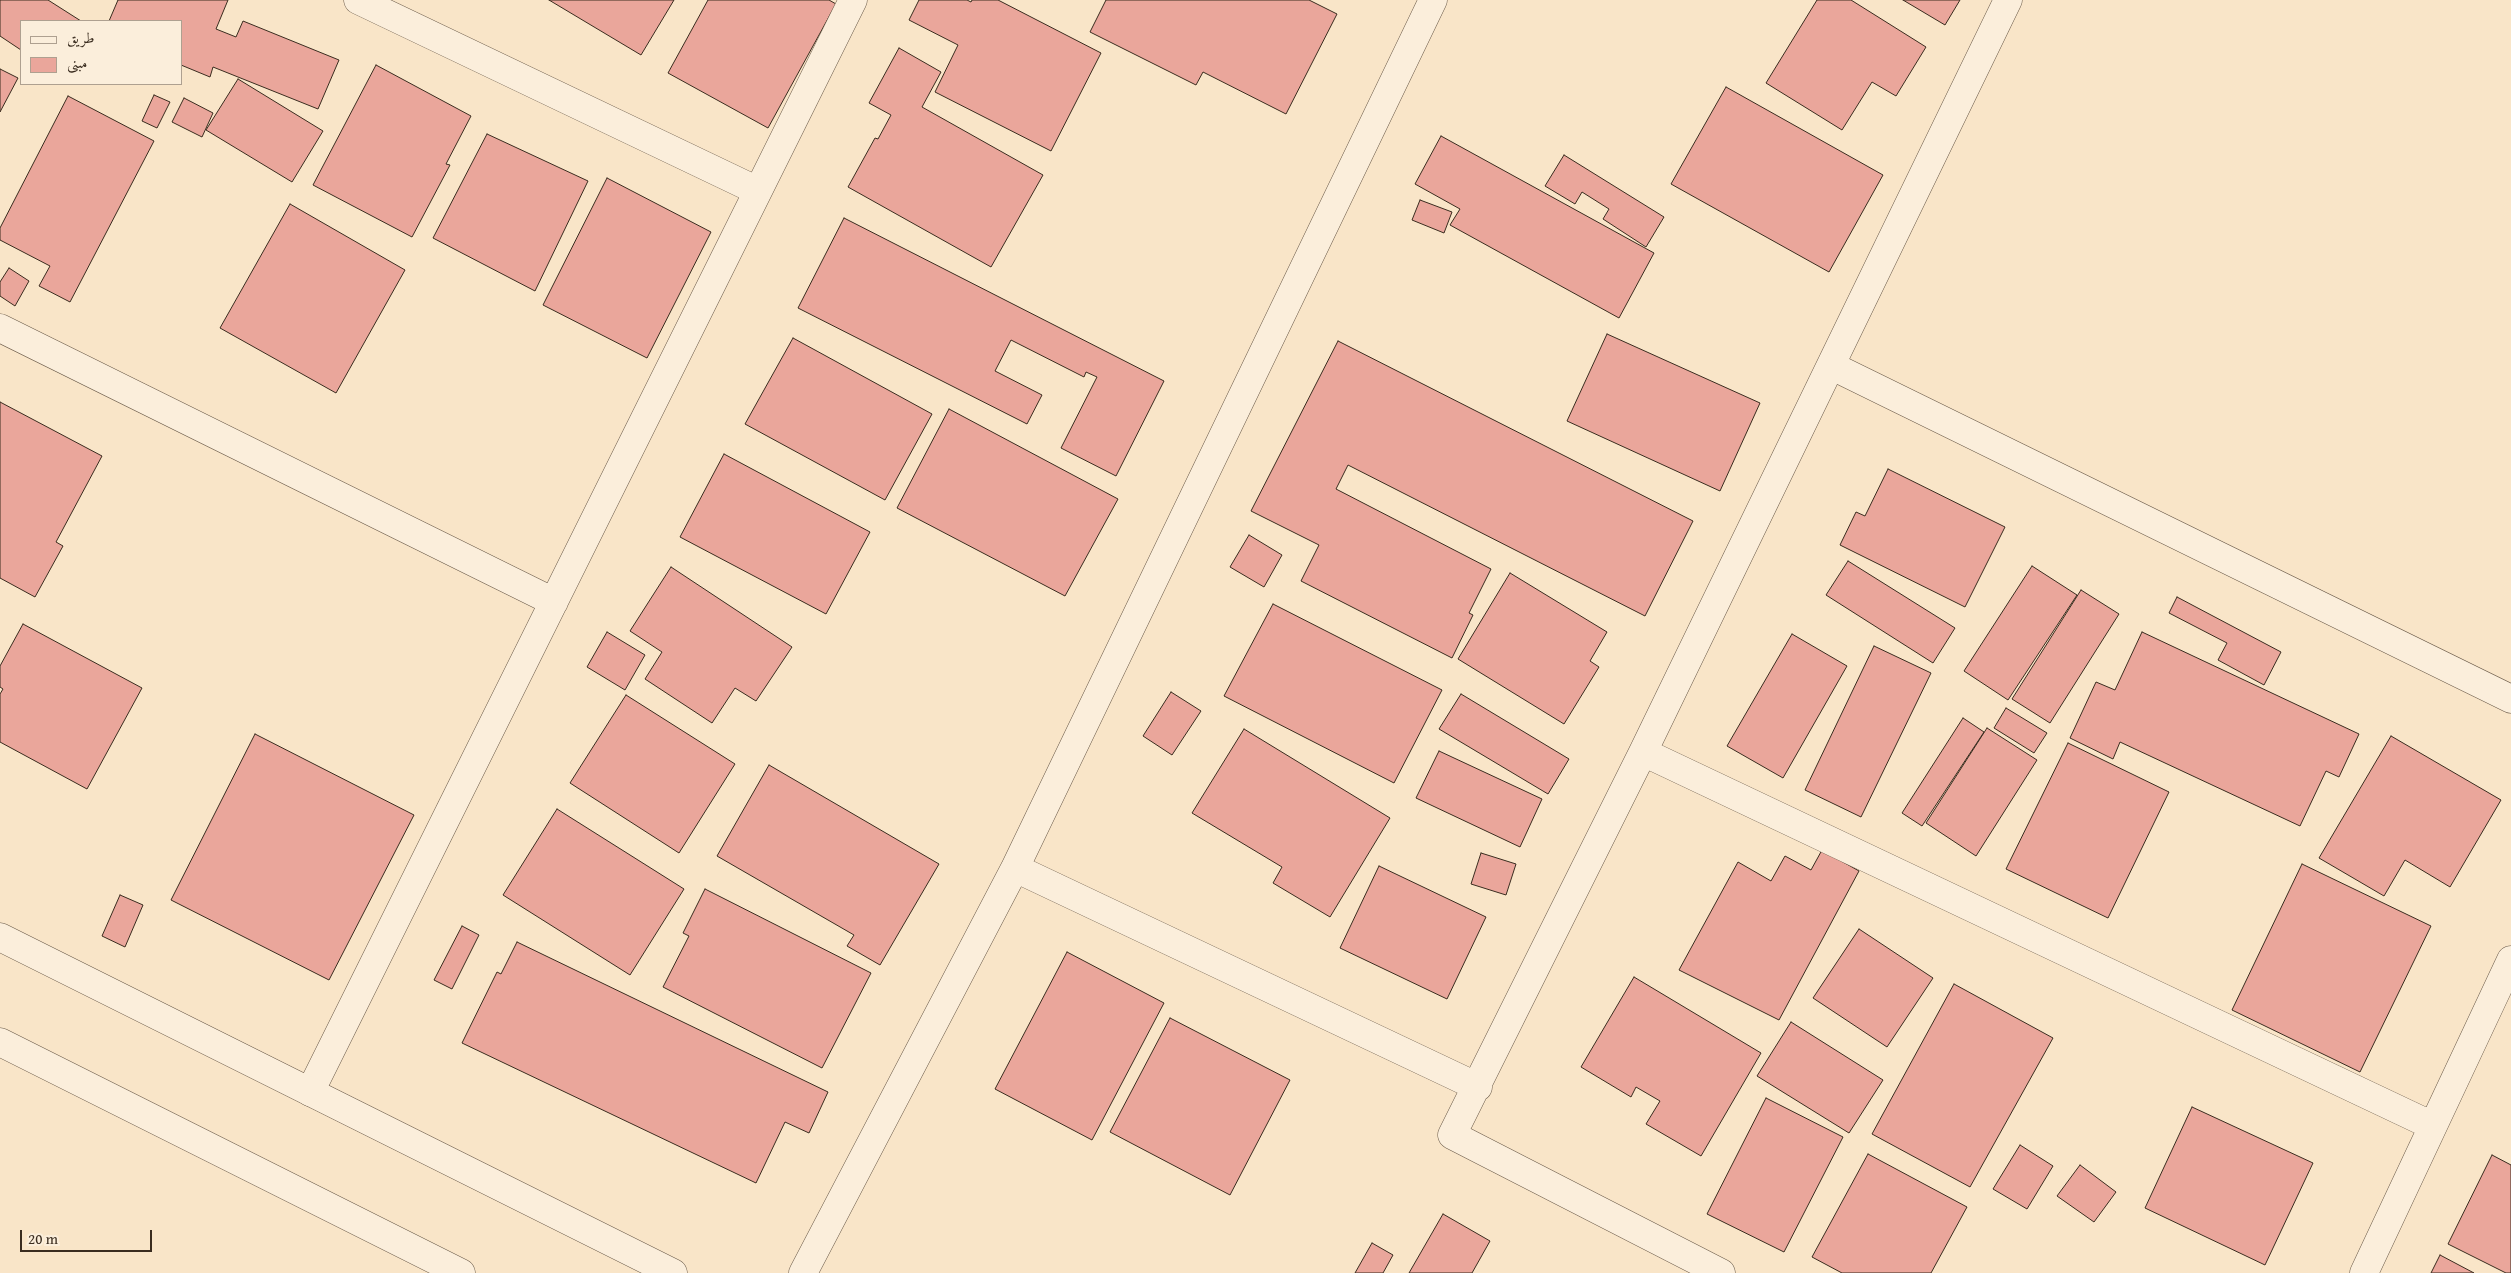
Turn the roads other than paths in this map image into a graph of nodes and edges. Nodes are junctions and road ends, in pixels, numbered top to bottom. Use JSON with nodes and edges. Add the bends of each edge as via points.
{"nodes":[{"id":1,"x":358,"y":0,"type":"edge"},
{"id":2,"x":853,"y":0,"type":"edge"},
{"id":3,"x":1434,"y":0,"type":"edge"},
{"id":4,"x":2008,"y":0,"type":"edge"},
{"id":5,"x":758,"y":191,"type":"junction"},
{"id":6,"x":0,"y":328,"type":"edge"},
{"id":7,"x":1832,"y":366,"type":"junction"},
{"id":8,"x":554,"y":602,"type":"junction"},
{"id":9,"x":2511,"y":699,"type":"edge"},
{"id":10,"x":1643,"y":752,"type":"junction"},
{"id":11,"x":1015,"y":868,"type":"junction"},
{"id":12,"x":0,"y":937,"type":"edge"},
{"id":13,"x":2511,"y":960,"type":"edge"},
{"id":14,"x":0,"y":1042,"type":"edge"},
{"id":15,"x":1478,"y":1087,"type":"junction"},
{"id":16,"x":310,"y":1092,"type":"junction"},
{"id":17,"x":2433,"y":1126,"type":"junction"},
{"id":18,"x":461,"y":1273,"type":"edge"},
{"id":19,"x":672,"y":1273,"type":"edge"},
{"id":20,"x":803,"y":1273,"type":"edge"},
{"id":21,"x":1721,"y":1273,"type":"edge"},
{"id":22,"x":2364,"y":1273,"type":"edge"}],
"edges":[{"from":1,"to":5,"type":"street"},
{"from":2,"to":5,"type":"street"},
{"from":3,"to":11,"type":"street"},
{"from":4,"to":7,"type":"street"},
{"from":5,"to":8,"type":"street"},
{"from":6,"to":8,"type":"street"},
{"from":7,"to":9,"type":"street"},
{"from":7,"to":10,"type":"street"},
{"from":8,"to":16,"type":"street"},
{"from":10,"to":15,"type":"street"},
{"from":10,"to":17,"type":"street"},
{"from":11,"to":15,"type":"street"},
{"from":11,"to":20,"type":"street"},
{"from":12,"to":16,"type":"street"},
{"from":13,"to":17,"type":"street"},
{"from":14,"to":18,"type":"street"},
{"from":15,"to":21,"type":"street","via":[[1452,1135]]},
{"from":16,"to":19,"type":"street"},
{"from":17,"to":22,"type":"street"}]}
